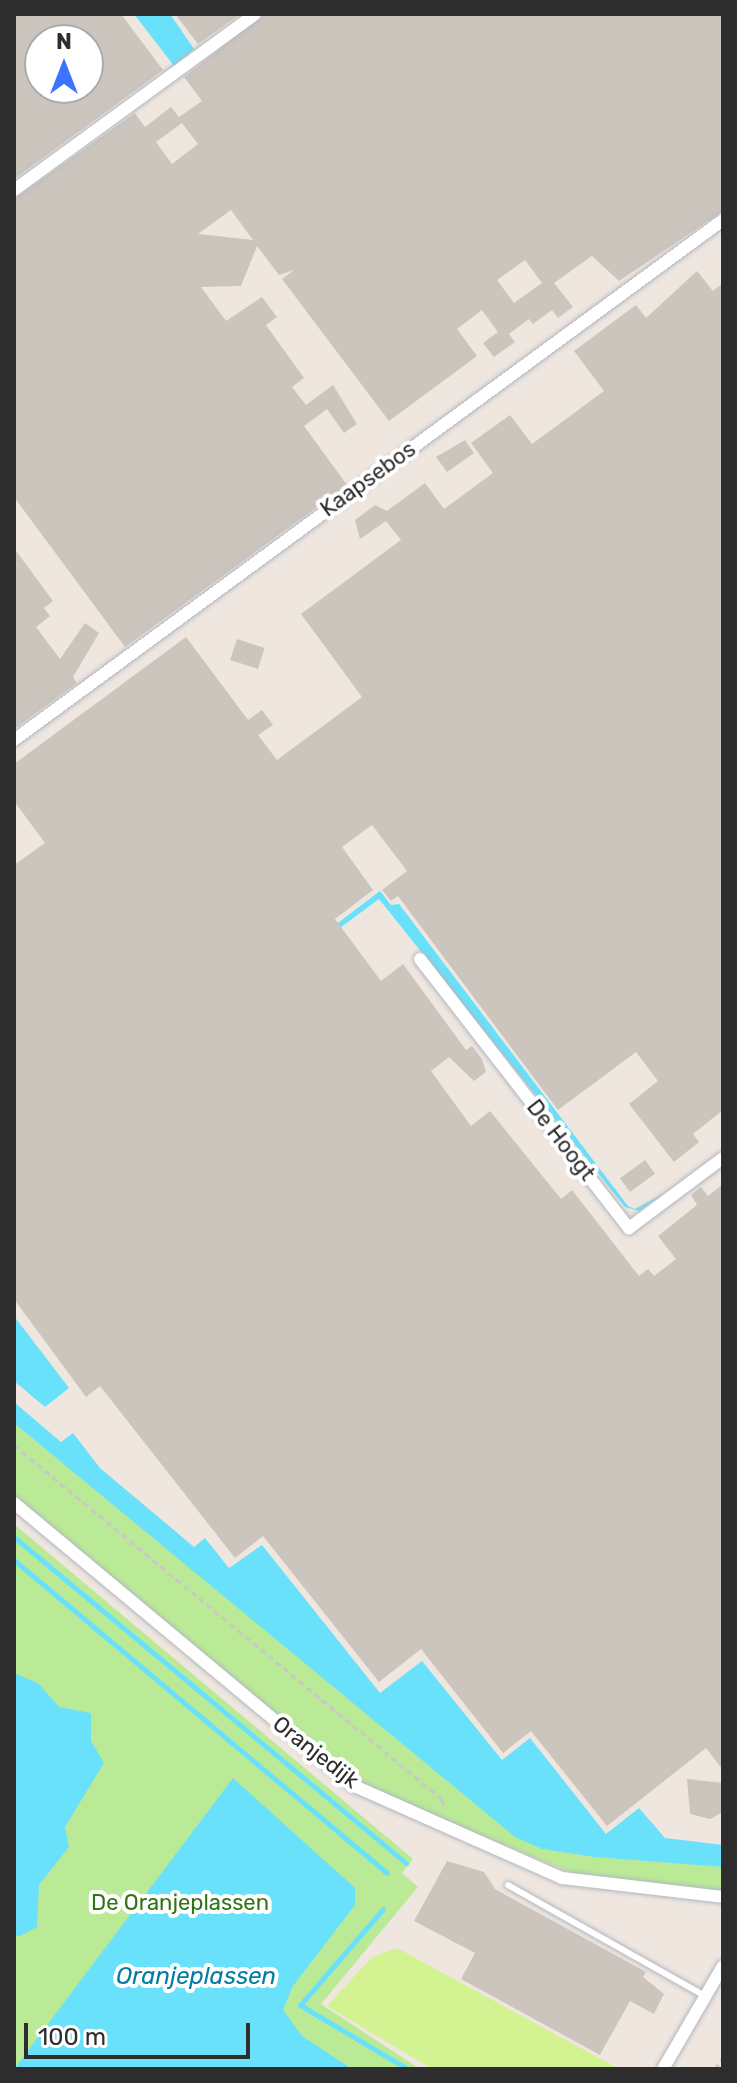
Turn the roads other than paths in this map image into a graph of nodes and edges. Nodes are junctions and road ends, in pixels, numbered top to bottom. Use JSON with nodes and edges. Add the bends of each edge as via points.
{"nodes":[{"id":1,"x":255,"y":14,"type":"edge"},
{"id":2,"x":14,"y":190,"type":"edge"},
{"id":3,"x":723,"y":220,"type":"edge"},
{"id":4,"x":14,"y":740,"type":"edge"},
{"id":5,"x":420,"y":959,"type":"dead end"},
{"id":6,"x":723,"y":1158,"type":"edge"},
{"id":7,"x":14,"y":1503,"type":"edge"},
{"id":8,"x":508,"y":1885,"type":"dead end"},
{"id":9,"x":723,"y":1897,"type":"edge"},
{"id":10,"x":723,"y":1966,"type":"edge"},
{"id":11,"x":705,"y":1996,"type":"junction"},
{"id":12,"x":663,"y":2069,"type":"edge"}],
"edges":[{"from":1,"to":2,"type":"street"},
{"from":3,"to":4,"type":"street","name":"Kaapsebos"},
{"from":5,"to":6,"type":"street","name":"De Hoogt","via":[[629,1228]]},
{"from":7,"to":9,"type":"street","name":"Oranjedijk","via":[[352,1785],[562,1878]]},
{"from":8,"to":11,"type":"lane"},
{"from":10,"to":11,"type":"street"},
{"from":11,"to":12,"type":"street"}]}
